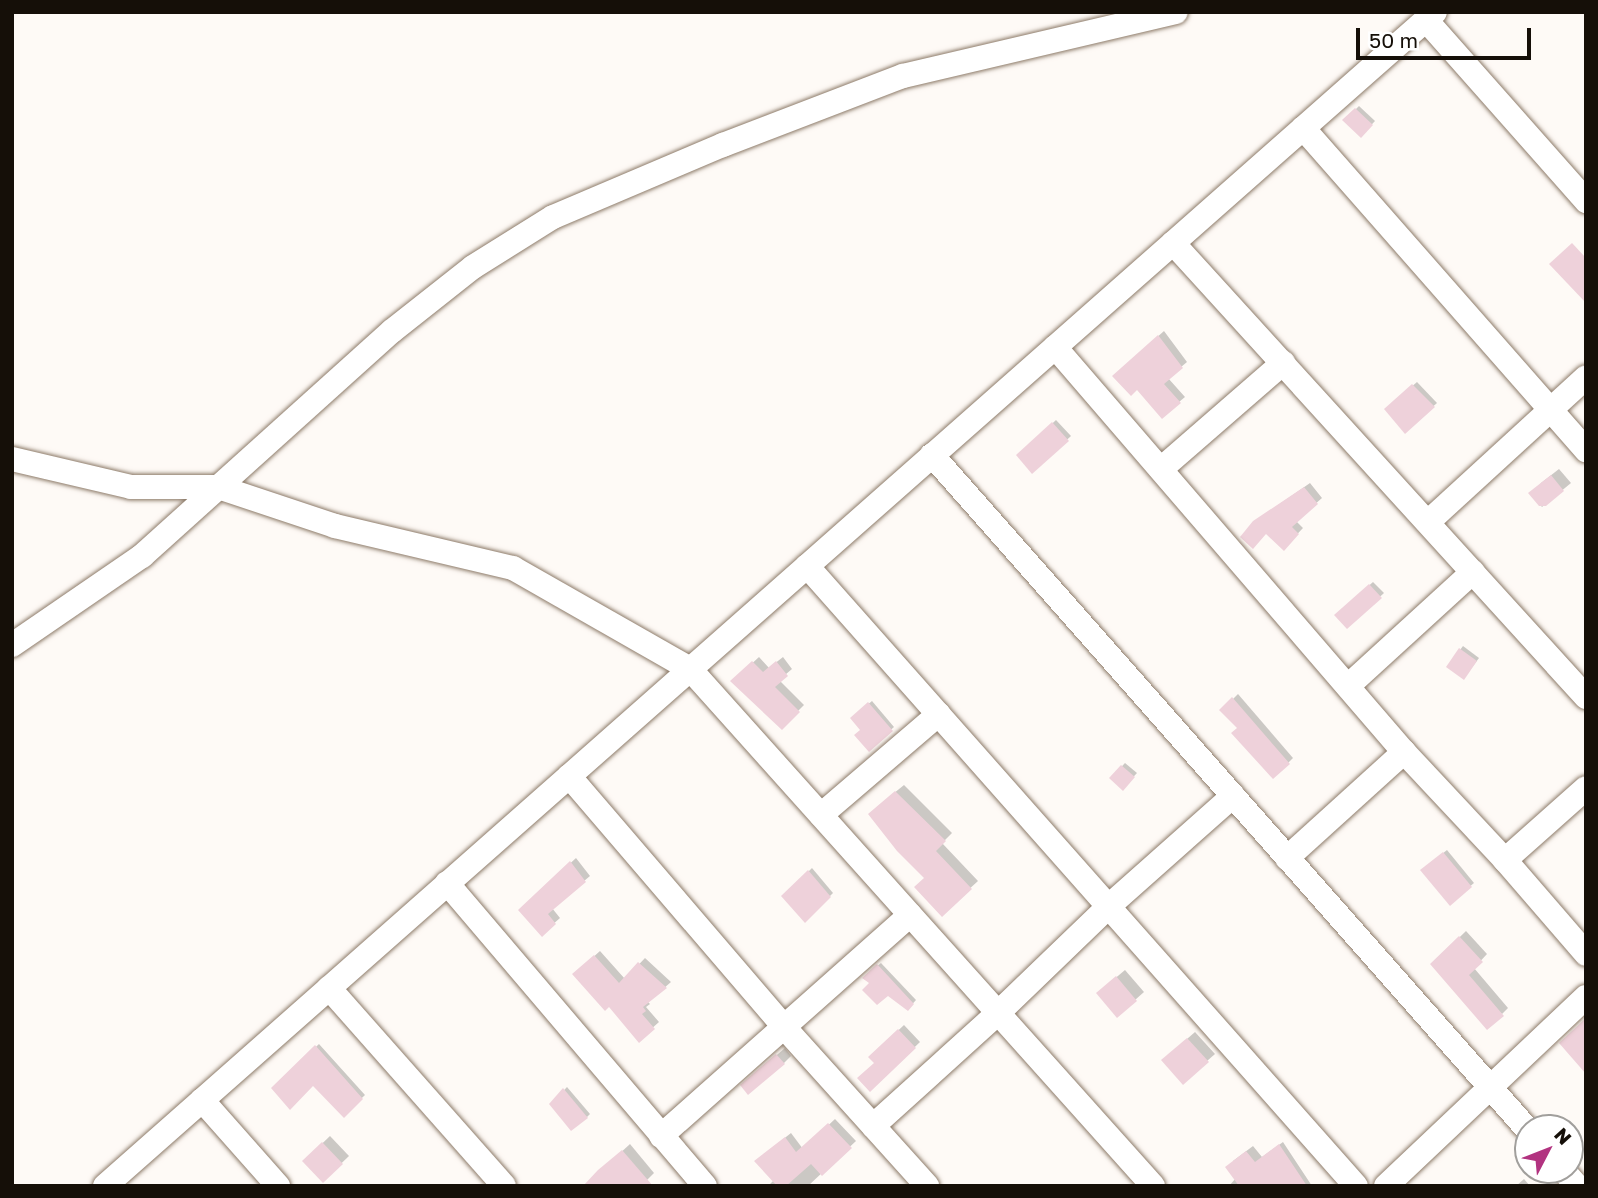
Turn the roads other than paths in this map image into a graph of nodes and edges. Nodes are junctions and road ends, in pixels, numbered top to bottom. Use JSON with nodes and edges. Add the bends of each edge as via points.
{"nodes":[{"id":1,"x":1176,"y":12,"type":"edge"},
{"id":2,"x":1431,"y":16,"type":"edge"},
{"id":3,"x":1303,"y":128,"type":"junction"},
{"id":4,"x":1586,"y":201,"type":"edge"},
{"id":5,"x":1173,"y":243,"type":"junction"},
{"id":6,"x":1055,"y":347,"type":"junction"},
{"id":7,"x":1283,"y":363,"type":"junction"},
{"id":8,"x":1586,"y":377,"type":"edge"},
{"id":9,"x":1550,"y":410,"type":"junction"},
{"id":10,"x":1586,"y":450,"type":"edge"},
{"id":11,"x":932,"y":455,"type":"junction"},
{"id":12,"x":12,"y":459,"type":"edge"},
{"id":13,"x":1161,"y":469,"type":"junction"},
{"id":14,"x":218,"y":487,"type":"junction"},
{"id":15,"x":1428,"y":522,"type":"junction"},
{"id":16,"x":807,"y":566,"type":"junction"},
{"id":17,"x":1473,"y":572,"type":"junction"},
{"id":18,"x":12,"y":645,"type":"edge"},
{"id":19,"x":690,"y":670,"type":"junction"},
{"id":20,"x":1348,"y":686,"type":"junction"},
{"id":21,"x":1586,"y":697,"type":"edge"},
{"id":22,"x":939,"y":714,"type":"junction"},
{"id":23,"x":1404,"y":752,"type":"junction"},
{"id":24,"x":569,"y":776,"type":"junction"},
{"id":25,"x":1586,"y":789,"type":"edge"},
{"id":26,"x":1233,"y":796,"type":"junction"},
{"id":27,"x":821,"y":815,"type":"junction"},
{"id":28,"x":1287,"y":858,"type":"junction"},
{"id":29,"x":1505,"y":860,"type":"junction"},
{"id":30,"x":447,"y":883,"type":"junction"},
{"id":31,"x":1109,"y":906,"type":"junction"},
{"id":32,"x":911,"y":915,"type":"junction"},
{"id":33,"x":1586,"y":954,"type":"edge"},
{"id":34,"x":329,"y":988,"type":"junction"},
{"id":35,"x":1586,"y":997,"type":"edge"},
{"id":36,"x":998,"y":1013,"type":"junction"},
{"id":37,"x":784,"y":1027,"type":"junction"},
{"id":38,"x":1492,"y":1088,"type":"junction"},
{"id":39,"x":202,"y":1100,"type":"junction"},
{"id":40,"x":1514,"y":1114,"type":"edge"},
{"id":41,"x":873,"y":1126,"type":"junction"},
{"id":42,"x":661,"y":1136,"type":"junction"},
{"id":43,"x":116,"y":1182,"type":"edge"},
{"id":44,"x":278,"y":1186,"type":"edge"},
{"id":45,"x":504,"y":1186,"type":"edge"},
{"id":46,"x":705,"y":1186,"type":"edge"},
{"id":47,"x":927,"y":1186,"type":"edge"},
{"id":48,"x":1153,"y":1186,"type":"edge"},
{"id":49,"x":1356,"y":1186,"type":"edge"},
{"id":50,"x":1387,"y":1186,"type":"edge"}],
"edges":[{"from":1,"to":14,"type":"street","via":[[903,76],[553,217],[472,267],[392,331]]},
{"from":2,"to":3,"type":"street"},
{"from":2,"to":4,"type":"street"},
{"from":3,"to":5,"type":"street"},
{"from":3,"to":9,"type":"street"},
{"from":5,"to":6,"type":"street"},
{"from":5,"to":7,"type":"street"},
{"from":6,"to":11,"type":"street"},
{"from":6,"to":13,"type":"street"},
{"from":7,"to":13,"type":"street"},
{"from":7,"to":15,"type":"street"},
{"from":8,"to":9,"type":"street"},
{"from":9,"to":10,"type":"street"},
{"from":9,"to":15,"type":"street"},
{"from":11,"to":16,"type":"street"},
{"from":11,"to":26,"type":"street"},
{"from":12,"to":14,"type":"street","via":[[131,487]]},
{"from":13,"to":20,"type":"street"},
{"from":14,"to":18,"type":"street","via":[[142,556]]},
{"from":14,"to":19,"type":"street","via":[[335,526],[513,568]]},
{"from":15,"to":17,"type":"street"},
{"from":16,"to":19,"type":"street"},
{"from":16,"to":22,"type":"street"},
{"from":17,"to":20,"type":"street"},
{"from":17,"to":21,"type":"street"},
{"from":19,"to":24,"type":"street"},
{"from":19,"to":27,"type":"street"},
{"from":20,"to":23,"type":"street"},
{"from":22,"to":27,"type":"street"},
{"from":22,"to":31,"type":"street"},
{"from":23,"to":28,"type":"street"},
{"from":23,"to":29,"type":"street"},
{"from":24,"to":30,"type":"street"},
{"from":24,"to":37,"type":"street"},
{"from":25,"to":29,"type":"street"},
{"from":26,"to":28,"type":"street"},
{"from":26,"to":31,"type":"street"},
{"from":27,"to":32,"type":"street"},
{"from":28,"to":38,"type":"street"},
{"from":29,"to":33,"type":"street"},
{"from":30,"to":34,"type":"street"},
{"from":30,"to":42,"type":"street"},
{"from":31,"to":36,"type":"street"},
{"from":31,"to":49,"type":"street"},
{"from":32,"to":36,"type":"street"},
{"from":32,"to":37,"type":"street"},
{"from":34,"to":39,"type":"street"},
{"from":34,"to":45,"type":"street"},
{"from":35,"to":38,"type":"street"},
{"from":36,"to":41,"type":"street"},
{"from":36,"to":48,"type":"street"},
{"from":37,"to":41,"type":"street"},
{"from":37,"to":42,"type":"street"},
{"from":38,"to":40,"type":"street"},
{"from":38,"to":50,"type":"street"},
{"from":39,"to":43,"type":"street"},
{"from":39,"to":44,"type":"street"},
{"from":41,"to":47,"type":"street"},
{"from":42,"to":46,"type":"street"}]}
